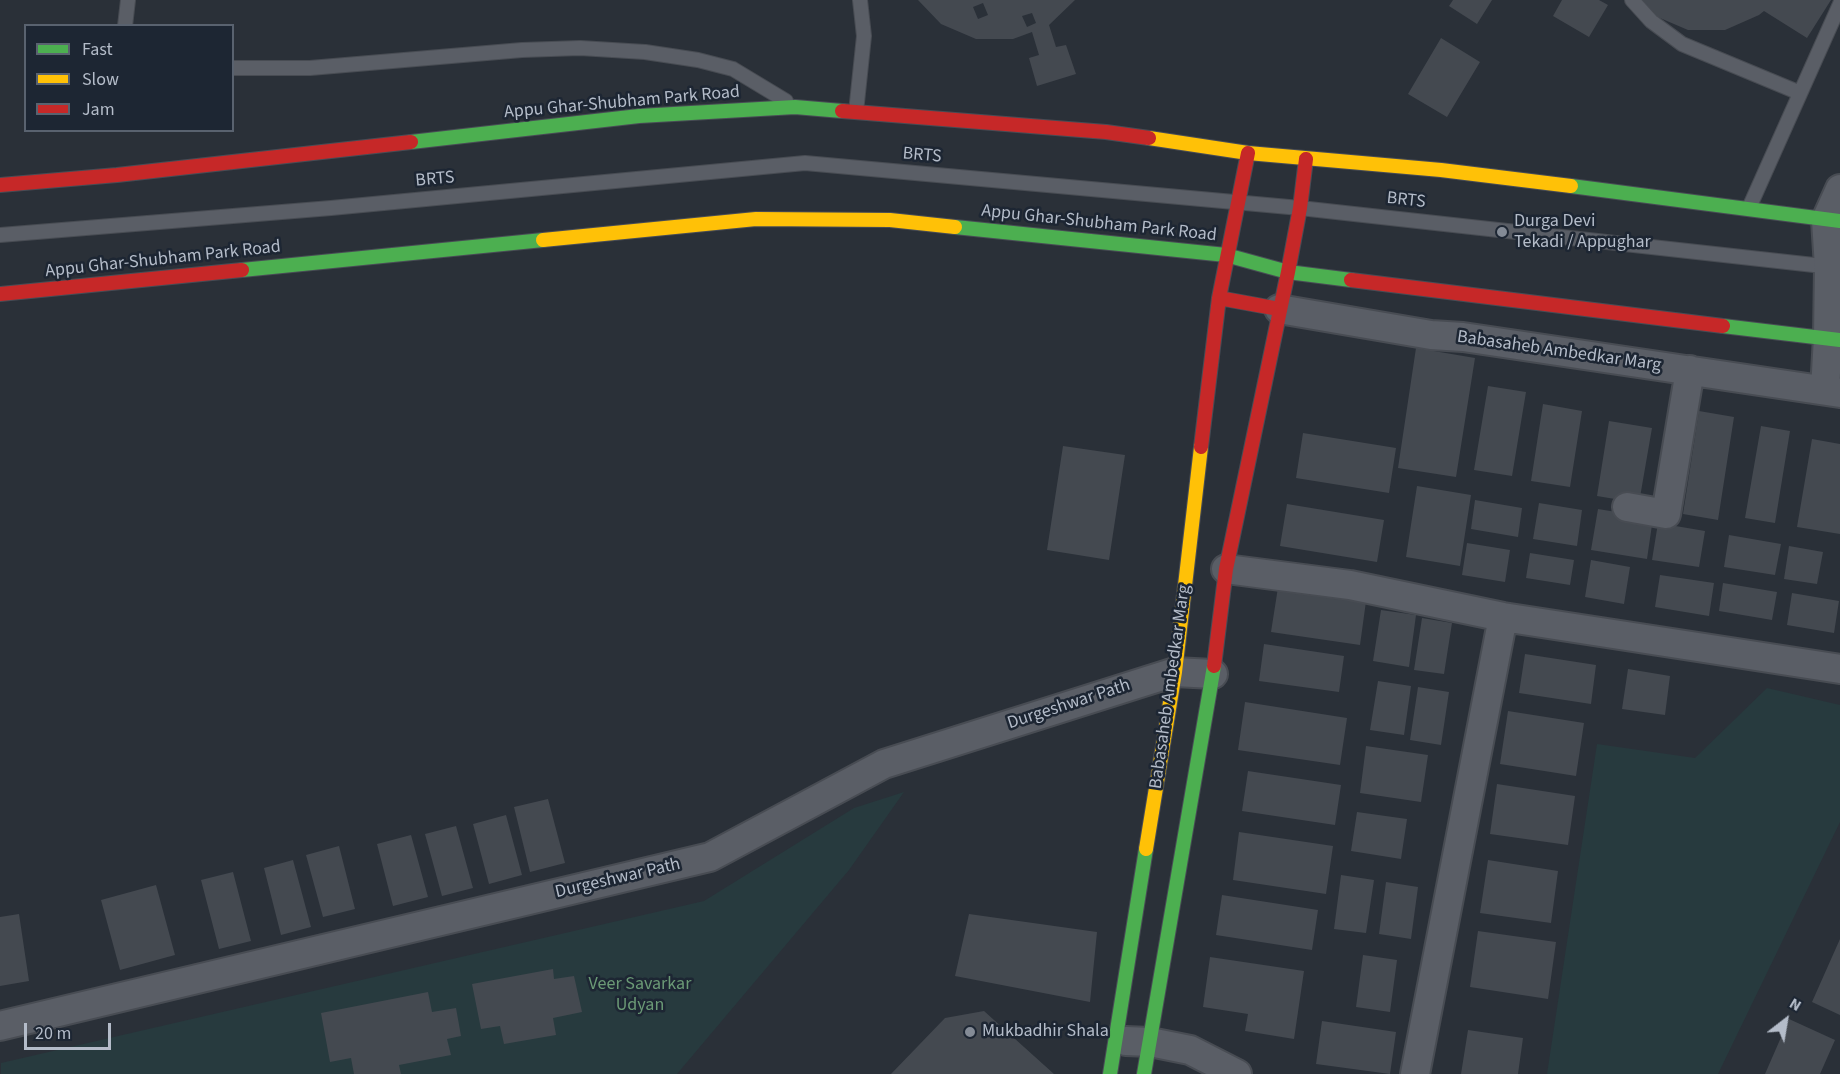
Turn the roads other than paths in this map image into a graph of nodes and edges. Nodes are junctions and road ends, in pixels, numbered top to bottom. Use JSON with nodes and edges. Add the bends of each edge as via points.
{"nodes":[{"id":1,"x":128,"y":0,"type":"edge"},
{"id":2,"x":860,"y":0,"type":"edge"},
{"id":3,"x":1632,"y":0,"type":"edge"},
{"id":4,"x":1840,"y":4,"type":"edge"},
{"id":5,"x":125,"y":24,"type":"edge"},
{"id":6,"x":234,"y":68,"type":"edge"},
{"id":7,"x":1800,"y":93,"type":"junction"},
{"id":8,"x":795,"y":107,"type":"junction"},
{"id":9,"x":856,"y":112,"type":"junction"},
{"id":10,"x":1248,"y":153,"type":"junction"},
{"id":11,"x":1306,"y":159,"type":"junction"},
{"id":12,"x":0,"y":185,"type":"edge"},
{"id":13,"x":1840,"y":189,"type":"edge"},
{"id":14,"x":1237,"y":202,"type":"junction"},
{"id":15,"x":1300,"y":208,"type":"junction"},
{"id":16,"x":1749,"y":208,"type":"junction"},
{"id":17,"x":1833,"y":221,"type":"edge"},
{"id":18,"x":0,"y":235,"type":"edge"},
{"id":19,"x":1226,"y":255,"type":"junction"},
{"id":20,"x":1835,"y":268,"type":"edge"},
{"id":21,"x":1288,"y":272,"type":"junction"},
{"id":22,"x":0,"y":294,"type":"edge"},
{"id":23,"x":1219,"y":298,"type":"junction"},
{"id":24,"x":1279,"y":309,"type":"junction"},
{"id":25,"x":1834,"y":338,"type":"edge"},
{"id":26,"x":1690,"y":370,"type":"junction"},
{"id":27,"x":1832,"y":391,"type":"edge"},
{"id":28,"x":1627,"y":507,"type":"dead end"},
{"id":29,"x":1226,"y":569,"type":"junction"},
{"id":30,"x":1503,"y":616,"type":"junction"},
{"id":31,"x":1840,"y":669,"type":"edge"},
{"id":32,"x":1175,"y":672,"type":"junction"},
{"id":33,"x":1213,"y":674,"type":"junction"},
{"id":34,"x":0,"y":1026,"type":"edge"},
{"id":35,"x":1115,"y":1041,"type":"junction"},
{"id":36,"x":1150,"y":1042,"type":"junction"},
{"id":37,"x":1110,"y":1074,"type":"edge"},
{"id":38,"x":1144,"y":1074,"type":"edge"},
{"id":39,"x":1237,"y":1074,"type":"edge"},
{"id":40,"x":1415,"y":1074,"type":"edge"}],
"edges":[{"from":1,"to":5,"type":"lane"},
{"from":2,"to":9,"type":"lane","via":[[864,36]]},
{"from":3,"to":7,"type":"lane","via":[[1651,21],[1682,44]]},
{"from":4,"to":7,"type":"lane"},
{"from":6,"to":8,"type":"lane","via":[[310,68],[522,50],[645,52],[733,69]]},
{"from":7,"to":16,"type":"lane"},
{"from":8,"to":9,"type":"main road","name":"Appu Ghar-Shubham Park Road"},
{"from":8,"to":12,"type":"main road","name":"Appu Ghar-Shubham Park Road","via":[[639,116]]},
{"from":9,"to":10,"type":"main road","name":"Appu Ghar-Shubham Park Road","via":[[1106,132]]},
{"from":10,"to":11,"type":"main road"},
{"from":10,"to":14,"type":"main road","name":"Babasaheb Ambedkar Marg"},
{"from":11,"to":15,"type":"main road","name":"Babasaheb Ambedkar Marg"},
{"from":11,"to":16,"type":"main road","via":[[1441,170]]},
{"from":13,"to":17,"type":"street"},
{"from":14,"to":15,"type":"lane","name":"BRTS"},
{"from":14,"to":18,"type":"lane","name":"BRTS","via":[[805,163]]},
{"from":14,"to":19,"type":"main road","name":"Babasaheb Ambedkar Marg"},
{"from":15,"to":20,"type":"lane","name":"BRTS"},
{"from":15,"to":21,"type":"main road","name":"Babasaheb Ambedkar Marg"},
{"from":16,"to":17,"type":"main road"},
{"from":17,"to":20,"type":"street"},
{"from":19,"to":21,"type":"main road"},
{"from":19,"to":22,"type":"main road","name":"Appu Ghar-Shubham Park Road","via":[[890,220],[756,219]]},
{"from":19,"to":23,"type":"main road","name":"Babasaheb Ambedkar Marg"},
{"from":20,"to":25,"type":"street"},
{"from":21,"to":24,"type":"main road","name":"Babasaheb Ambedkar Marg"},
{"from":21,"to":25,"type":"main road"},
{"from":23,"to":24,"type":"main road","name":"Babasaheb Ambedkar Marg"},
{"from":23,"to":32,"type":"main road","name":"Babasaheb Ambedkar Marg"},
{"from":24,"to":26,"type":"street","name":"Babasaheb Ambedkar Marg"},
{"from":24,"to":29,"type":"main road","name":"Babasaheb Ambedkar Marg"},
{"from":25,"to":27,"type":"street"},
{"from":26,"to":27,"type":"street","name":"Babasaheb Ambedkar Marg"},
{"from":26,"to":28,"type":"street","via":[[1666,514]]},
{"from":29,"to":30,"type":"street","via":[[1350,585]]},
{"from":29,"to":33,"type":"main road","name":"Babasaheb Ambedkar Marg"},
{"from":30,"to":31,"type":"street"},
{"from":30,"to":40,"type":"street"},
{"from":32,"to":33,"type":"street","name":"Durgeshwar Path"},
{"from":32,"to":34,"type":"street","name":"Durgeshwar Path","via":[[884,764],[710,857]]},
{"from":32,"to":35,"type":"main road","name":"Babasaheb Ambedkar Marg"},
{"from":33,"to":36,"type":"main road","name":"Babasaheb Ambedkar Marg"},
{"from":35,"to":36,"type":"street"},
{"from":35,"to":37,"type":"main road","name":"Babasaheb Ambedkar Marg"},
{"from":36,"to":38,"type":"main road","name":"Babasaheb Ambedkar Marg"},
{"from":36,"to":39,"type":"street","via":[[1190,1050]]}]}
